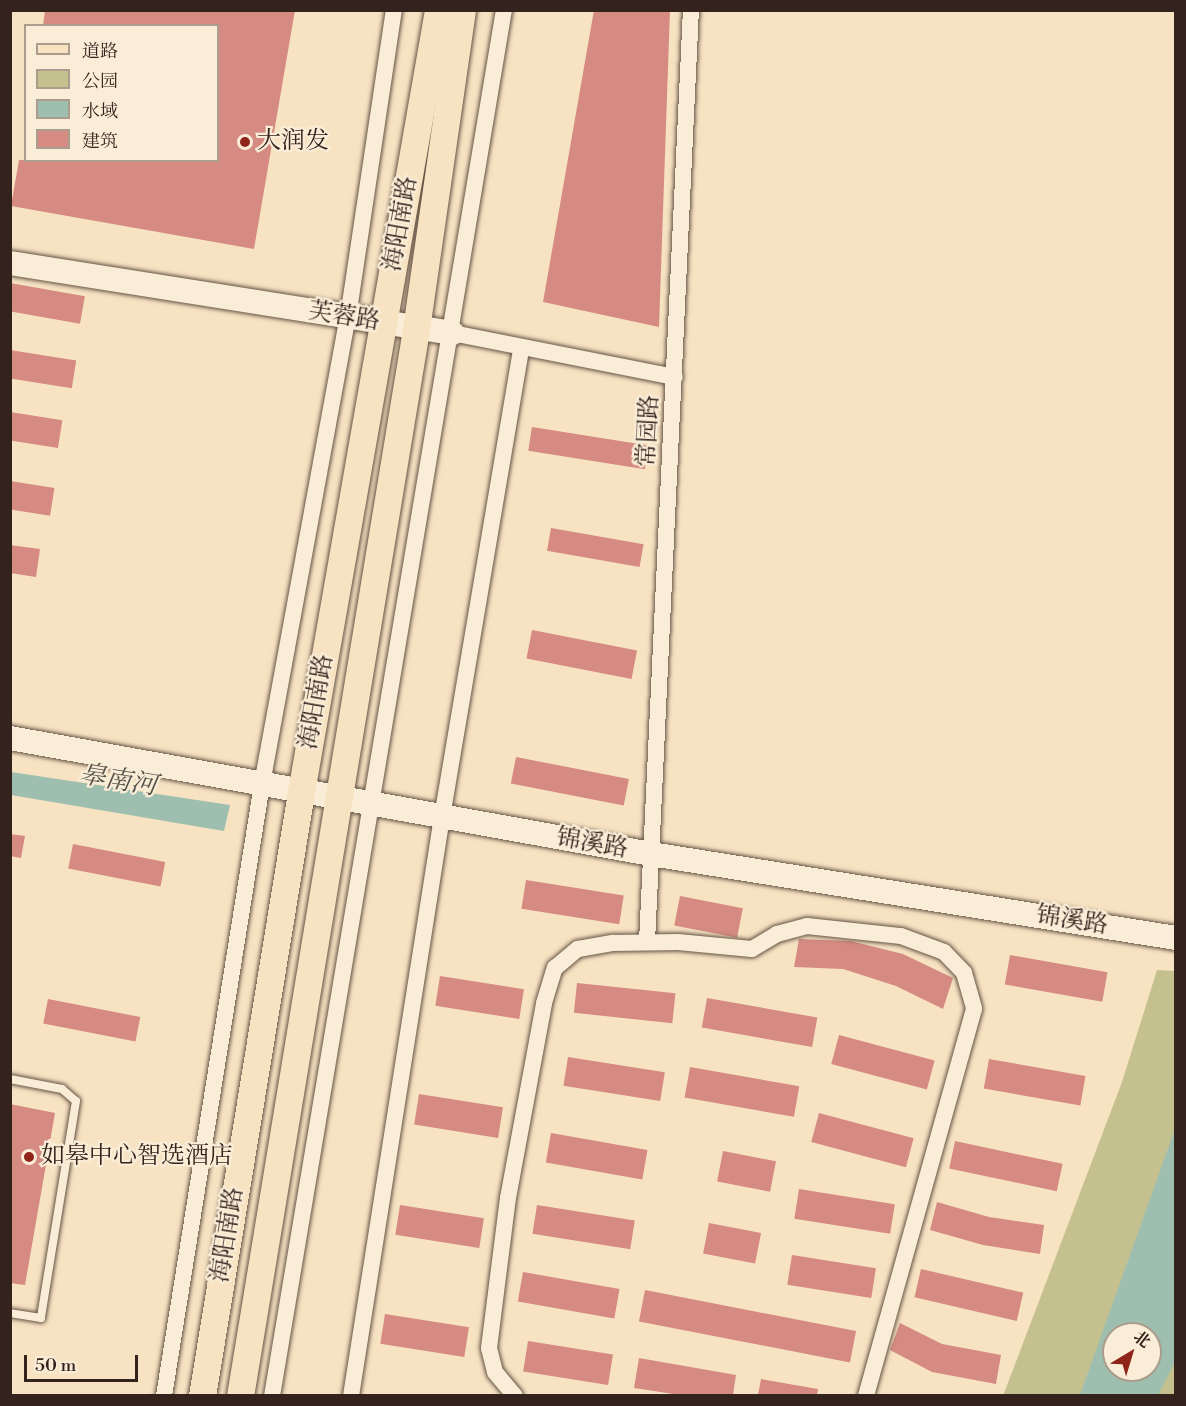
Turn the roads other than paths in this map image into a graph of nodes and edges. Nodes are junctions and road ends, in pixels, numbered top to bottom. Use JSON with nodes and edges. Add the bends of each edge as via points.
{"nodes":[{"id":1,"x":394,"y":10,"type":"edge"},
{"id":2,"x":427,"y":10,"type":"edge"},
{"id":3,"x":438,"y":10,"type":"edge"},
{"id":4,"x":462,"y":10,"type":"edge"},
{"id":5,"x":471,"y":10,"type":"edge"},
{"id":6,"x":504,"y":10,"type":"edge"},
{"id":7,"x":692,"y":10,"type":"edge"},
{"id":8,"x":443,"y":54,"type":"junction"},
{"id":9,"x":10,"y":263,"type":"edge"},
{"id":10,"x":348,"y":317,"type":"junction"},
{"id":11,"x":384,"y":323,"type":"junction"},
{"id":12,"x":416,"y":328,"type":"junction"},
{"id":13,"x":452,"y":333,"type":"junction"},
{"id":14,"x":521,"y":348,"type":"junction"},
{"id":15,"x":675,"y":377,"type":"junction"},
{"id":16,"x":10,"y":738,"type":"edge"},
{"id":17,"x":262,"y":784,"type":"junction"},
{"id":18,"x":301,"y":792,"type":"junction"},
{"id":19,"x":336,"y":797,"type":"junction"},
{"id":20,"x":372,"y":804,"type":"junction"},
{"id":21,"x":442,"y":817,"type":"junction"},
{"id":22,"x":651,"y":854,"type":"junction"},
{"id":23,"x":1176,"y":938,"type":"edge"},
{"id":24,"x":647,"y":942,"type":"junction"},
{"id":25,"x":10,"y":1079,"type":"edge"},
{"id":26,"x":10,"y":1313,"type":"edge"},
{"id":27,"x":164,"y":1395,"type":"edge"},
{"id":28,"x":202,"y":1395,"type":"edge"},
{"id":29,"x":240,"y":1395,"type":"edge"},
{"id":30,"x":272,"y":1395,"type":"edge"},
{"id":31,"x":351,"y":1395,"type":"edge"},
{"id":32,"x":515,"y":1395,"type":"edge"},
{"id":33,"x":866,"y":1395,"type":"edge"}],
"edges":[{"from":1,"to":10,"type":"street"},
{"from":2,"to":8,"type":"street"},
{"from":3,"to":8,"type":"main road","name":"海阳南路"},
{"from":4,"to":8,"type":"main road","name":"海阳南路"},
{"from":5,"to":8,"type":"street"},
{"from":6,"to":13,"type":"street"},
{"from":7,"to":15,"type":"street","name":"常园路"},
{"from":8,"to":11,"type":"main road","name":"海阳南路"},
{"from":8,"to":12,"type":"main road","name":"海阳南路"},
{"from":9,"to":10,"type":"street","name":"芙蓉路"},
{"from":10,"to":11,"type":"street","name":"芙蓉路"},
{"from":10,"to":17,"type":"street"},
{"from":11,"to":12,"type":"street","name":"芙蓉路"},
{"from":11,"to":18,"type":"main road","name":"海阳南路"},
{"from":12,"to":13,"type":"street","name":"芙蓉路"},
{"from":12,"to":19,"type":"main road","name":"海阳南路"},
{"from":13,"to":14,"type":"street","name":"芙蓉路"},
{"from":13,"to":20,"type":"street"},
{"from":14,"to":15,"type":"street","name":"芙蓉路"},
{"from":14,"to":21,"type":"street"},
{"from":15,"to":22,"type":"street","name":"常园路"},
{"from":16,"to":17,"type":"street","name":"锦溪路"},
{"from":17,"to":18,"type":"street","name":"锦溪路"},
{"from":17,"to":27,"type":"street"},
{"from":18,"to":19,"type":"street","name":"锦溪路"},
{"from":18,"to":28,"type":"main road","name":"海阳南路"},
{"from":19,"to":20,"type":"street","name":"锦溪路"},
{"from":19,"to":29,"type":"main road","name":"海阳南路"},
{"from":20,"to":21,"type":"street","name":"锦溪路"},
{"from":20,"to":30,"type":"street"},
{"from":21,"to":22,"type":"street","name":"锦溪路"},
{"from":21,"to":31,"type":"street"},
{"from":22,"to":23,"type":"street","name":"锦溪路"},
{"from":22,"to":24,"type":"street","name":"常园路"},
{"from":24,"to":32,"type":"street","via":[[578,949],[555,968],[544,1003],[508,1198],[489,1348],[495,1372]]},
{"from":24,"to":33,"type":"street","via":[[752,949],[777,934],[807,926],[851,928],[901,936],[944,952],[964,973],[974,1009]]},
{"from":25,"to":26,"type":"lane","via":[[62,1089],[76,1101],[40,1318]]}]}
